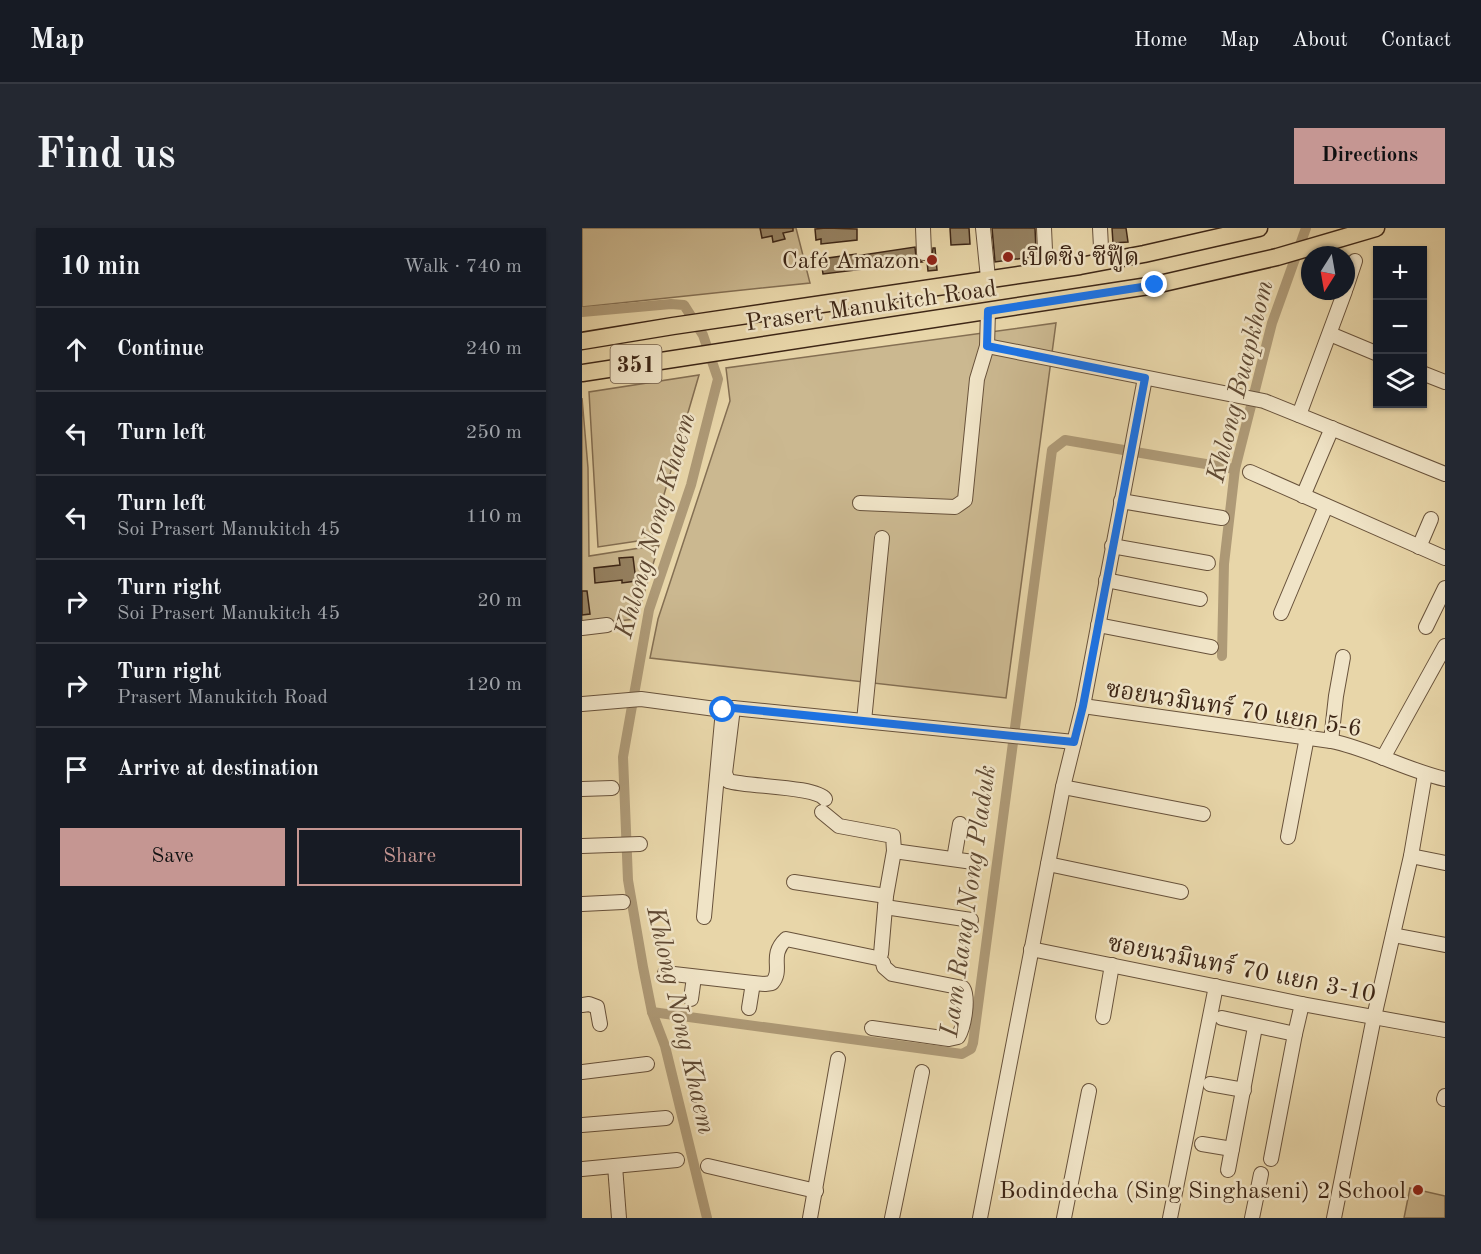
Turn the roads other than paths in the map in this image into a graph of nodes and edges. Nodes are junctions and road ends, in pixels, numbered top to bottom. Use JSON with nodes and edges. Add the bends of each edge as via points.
{"nodes":[{"id":1,"x":923,"y":228,"type":"edge"},
{"id":2,"x":983,"y":228,"type":"edge"},
{"id":3,"x":1044,"y":228,"type":"edge"},
{"id":4,"x":1100,"y":228,"type":"edge"},
{"id":5,"x":1259,"y":228,"type":"edge"},
{"id":6,"x":1376,"y":228,"type":"edge"},
{"id":7,"x":1223,"y":232,"type":"edge"},
{"id":8,"x":1101,"y":247,"type":"dead end"},
{"id":9,"x":1045,"y":250,"type":"dead end"},
{"id":10,"x":924,"y":254,"type":"dead end"},
{"id":11,"x":988,"y":278,"type":"junction"},
{"id":12,"x":1341,"y":300,"type":"edge"},
{"id":13,"x":988,"y":311,"type":"junction"},
{"id":14,"x":1330,"y":334,"type":"junction"},
{"id":15,"x":582,"y":341,"type":"edge"},
{"id":16,"x":987,"y":346,"type":"junction"},
{"id":17,"x":1373,"y":352,"type":"edge"},
{"id":18,"x":582,"y":373,"type":"edge"},
{"id":19,"x":1427,"y":375,"type":"edge"},
{"id":20,"x":1145,"y":378,"type":"junction"},
{"id":21,"x":1445,"y":382,"type":"edge"},
{"id":22,"x":1299,"y":415,"type":"junction"},
{"id":23,"x":1332,"y":428,"type":"junction"},
{"id":24,"x":1250,"y":472,"type":"dead end"},
{"id":25,"x":1445,"y":474,"type":"edge"},
{"id":26,"x":1303,"y":496,"type":"junction"},
{"id":27,"x":1121,"y":501,"type":"junction"},
{"id":28,"x":860,"y":503,"type":"dead end"},
{"id":29,"x":1326,"y":506,"type":"junction"},
{"id":30,"x":1222,"y":518,"type":"dead end"},
{"id":31,"x":1431,"y":519,"type":"dead end"},
{"id":32,"x":882,"y":538,"type":"dead end"},
{"id":33,"x":1112,"y":546,"type":"junction"},
{"id":34,"x":1419,"y":547,"type":"junction"},
{"id":35,"x":1445,"y":558,"type":"edge"},
{"id":36,"x":1208,"y":562,"type":"dead end"},
{"id":37,"x":1106,"y":580,"type":"junction"},
{"id":38,"x":1445,"y":588,"type":"edge"},
{"id":39,"x":1200,"y":599,"type":"dead end"},
{"id":40,"x":1281,"y":613,"type":"dead end"},
{"id":41,"x":1098,"y":624,"type":"junction"},
{"id":42,"x":607,"y":625,"type":"dead end"},
{"id":43,"x":1426,"y":627,"type":"dead end"},
{"id":44,"x":582,"y":628,"type":"edge"},
{"id":45,"x":1445,"y":646,"type":"edge"},
{"id":46,"x":1211,"y":647,"type":"dead end"},
{"id":47,"x":1343,"y":657,"type":"dead end"},
{"id":48,"x":582,"y":704,"type":"edge"},
{"id":49,"x":1083,"y":706,"type":"junction"},
{"id":50,"x":728,"y":709,"type":"junction"},
{"id":51,"x":864,"y":721,"type":"junction"},
{"id":52,"x":1307,"y":737,"type":"junction"},
{"id":53,"x":1331,"y":741,"type":"junction"},
{"id":54,"x":1074,"y":742,"type":"junction"},
{"id":55,"x":1383,"y":758,"type":"junction"},
{"id":56,"x":1425,"y":774,"type":"junction"},
{"id":57,"x":1444,"y":777,"type":"edge"},
{"id":58,"x":1063,"y":787,"type":"junction"},
{"id":59,"x":612,"y":788,"type":"dead end"},
{"id":60,"x":582,"y":789,"type":"edge"},
{"id":61,"x":1203,"y":814,"type":"dead end"},
{"id":62,"x":960,"y":824,"type":"dead end"},
{"id":63,"x":1288,"y":837,"type":"dead end"},
{"id":64,"x":636,"y":844,"type":"dead end"},
{"id":65,"x":582,"y":846,"type":"edge"},
{"id":66,"x":894,"y":851,"type":"junction"},
{"id":67,"x":1411,"y":855,"type":"junction"},
{"id":68,"x":954,"y":859,"type":"junction"},
{"id":69,"x":973,"y":862,"type":"dead end"},
{"id":70,"x":1445,"y":863,"type":"edge"},
{"id":71,"x":1048,"y":864,"type":"junction"},
{"id":72,"x":794,"y":882,"type":"dead end"},
{"id":73,"x":1181,"y":892,"type":"dead end"},
{"id":74,"x":886,"y":901,"type":"junction"},
{"id":75,"x":623,"y":903,"type":"dead end"},
{"id":76,"x":582,"y":904,"type":"edge"},
{"id":77,"x":704,"y":917,"type":"dead end"},
{"id":78,"x":971,"y":920,"type":"dead end"},
{"id":79,"x":1393,"y":935,"type":"junction"},
{"id":80,"x":1445,"y":945,"type":"edge"},
{"id":81,"x":1031,"y":949,"type":"junction"},
{"id":82,"x":880,"y":959,"type":"junction"},
{"id":83,"x":1112,"y":965,"type":"junction"},
{"id":84,"x":665,"y":973,"type":"dead end"},
{"id":85,"x":694,"y":977,"type":"junction"},
{"id":86,"x":753,"y":983,"type":"junction"},
{"id":87,"x":1216,"y":986,"type":"junction"},
{"id":88,"x":691,"y":999,"type":"dead end"},
{"id":89,"x":1302,"y":1004,"type":"junction"},
{"id":90,"x":582,"y":1005,"type":"edge"},
{"id":91,"x":749,"y":1008,"type":"dead end"},
{"id":92,"x":1103,"y":1017,"type":"dead end"},
{"id":93,"x":1374,"y":1017,"type":"junction"},
{"id":94,"x":1222,"y":1018,"type":"dead end"},
{"id":95,"x":600,"y":1024,"type":"dead end"},
{"id":96,"x":1256,"y":1027,"type":"junction"},
{"id":97,"x":872,"y":1028,"type":"dead end"},
{"id":98,"x":1445,"y":1030,"type":"edge"},
{"id":99,"x":1295,"y":1034,"type":"junction"},
{"id":100,"x":838,"y":1059,"type":"dead end"},
{"id":101,"x":647,"y":1064,"type":"dead end"},
{"id":102,"x":582,"y":1072,"type":"edge"},
{"id":103,"x":922,"y":1072,"type":"dead end"},
{"id":104,"x":1210,"y":1084,"type":"dead end"},
{"id":105,"x":1244,"y":1090,"type":"junction"},
{"id":106,"x":1089,"y":1091,"type":"dead end"},
{"id":107,"x":666,"y":1118,"type":"dead end"},
{"id":108,"x":582,"y":1125,"type":"edge"},
{"id":109,"x":1202,"y":1144,"type":"dead end"},
{"id":110,"x":1232,"y":1149,"type":"junction"},
{"id":111,"x":677,"y":1160,"type":"dead end"},
{"id":112,"x":1271,"y":1160,"type":"dead end"},
{"id":113,"x":615,"y":1166,"type":"junction"},
{"id":114,"x":708,"y":1166,"type":"dead end"},
{"id":115,"x":582,"y":1169,"type":"edge"},
{"id":116,"x":1228,"y":1170,"type":"dead end"},
{"id":117,"x":1260,"y":1174,"type":"dead end"},
{"id":118,"x":816,"y":1191,"type":"junction"},
{"id":119,"x":619,"y":1218,"type":"edge"},
{"id":120,"x":810,"y":1218,"type":"edge"},
{"id":121,"x":892,"y":1218,"type":"edge"},
{"id":122,"x":980,"y":1218,"type":"edge"},
{"id":123,"x":1064,"y":1218,"type":"edge"},
{"id":124,"x":1170,"y":1218,"type":"edge"},
{"id":125,"x":1252,"y":1218,"type":"edge"},
{"id":126,"x":1334,"y":1218,"type":"edge"}],
"edges":[{"from":1,"to":10,"type":"street"},
{"from":2,"to":11,"type":"street"},
{"from":3,"to":9,"type":"street"},
{"from":4,"to":8,"type":"street"},
{"from":5,"to":7,"type":"main road","name":"Prasert Manukitch Road","number":"351"},
{"from":6,"to":13,"type":"main road","name":"Prasert Manukitch Road","number":"351","via":[[1277,257],[1155,285]]},
{"from":7,"to":11,"type":"main road","name":"Prasert Manukitch Road","number":"351","via":[[1080,266]]},
{"from":11,"to":15,"type":"main road","name":"Prasert Manukitch Road","number":"351"},
{"from":12,"to":14,"type":"street"},
{"from":13,"to":16,"type":"street"},
{"from":13,"to":18,"type":"main road","name":"Prasert Manukitch Road","number":"351"},
{"from":14,"to":17,"type":"street"},
{"from":14,"to":22,"type":"street"},
{"from":16,"to":20,"type":"street"},
{"from":16,"to":28,"type":"street","via":[[977,379],[965,500],[955,507]]},
{"from":19,"to":21,"type":"street"},
{"from":20,"to":22,"type":"street","via":[[1264,401]]},
{"from":20,"to":27,"type":"street"},
{"from":22,"to":23,"type":"street"},
{"from":23,"to":25,"type":"street"},
{"from":23,"to":26,"type":"street"},
{"from":24,"to":26,"type":"street"},
{"from":26,"to":29,"type":"street"},
{"from":27,"to":30,"type":"street"},
{"from":27,"to":33,"type":"street"},
{"from":29,"to":34,"type":"street"},
{"from":29,"to":40,"type":"street"},
{"from":31,"to":34,"type":"street"},
{"from":32,"to":51,"type":"street"},
{"from":33,"to":36,"type":"street"},
{"from":33,"to":37,"type":"street"},
{"from":34,"to":35,"type":"street"},
{"from":37,"to":39,"type":"street"},
{"from":37,"to":41,"type":"street"},
{"from":38,"to":43,"type":"street"},
{"from":41,"to":46,"type":"street"},
{"from":41,"to":49,"type":"street"},
{"from":42,"to":44,"type":"street"},
{"from":45,"to":55,"type":"street"},
{"from":47,"to":53,"type":"street"},
{"from":48,"to":50,"type":"street","via":[[641,699]]},
{"from":49,"to":52,"type":"street","name":"ซอยนวมินทร์ 70 แยก 5-6"},
{"from":49,"to":54,"type":"street"},
{"from":50,"to":51,"type":"street"},
{"from":50,"to":66,"type":"street","via":[[728,781],[823,806],[839,826],[892,836]]},
{"from":50,"to":77,"type":"street"},
{"from":51,"to":54,"type":"street"},
{"from":52,"to":53,"type":"street","name":"ซอยนวมินทร์ 70 แยก 5-6"},
{"from":52,"to":63,"type":"street"},
{"from":53,"to":55,"type":"street","name":"ซอยนวมินทร์ 70 แยก 5-6"},
{"from":54,"to":58,"type":"street"},
{"from":55,"to":56,"type":"street","name":"ซอยนวมินทร์ 70 แยก 5-6"},
{"from":56,"to":57,"type":"street","name":"ซอยนวมินทร์ 70 แยก 5-6"},
{"from":56,"to":67,"type":"street"},
{"from":58,"to":61,"type":"street"},
{"from":58,"to":71,"type":"street"},
{"from":59,"to":60,"type":"street"},
{"from":62,"to":68,"type":"street"},
{"from":64,"to":65,"type":"street"},
{"from":66,"to":68,"type":"street"},
{"from":66,"to":74,"type":"street"},
{"from":67,"to":70,"type":"street"},
{"from":67,"to":79,"type":"street"},
{"from":68,"to":69,"type":"street"},
{"from":71,"to":73,"type":"street"},
{"from":71,"to":81,"type":"street"},
{"from":72,"to":74,"type":"street"},
{"from":74,"to":78,"type":"street"},
{"from":74,"to":82,"type":"street"},
{"from":75,"to":76,"type":"street"},
{"from":79,"to":80,"type":"street"},
{"from":79,"to":93,"type":"street"},
{"from":81,"to":83,"type":"street","name":"ซอยนวมินทร์ 70 แยก 3-10"},
{"from":81,"to":122,"type":"street"},
{"from":82,"to":86,"type":"street","via":[[786,939],[776,953],[776,978],[772,983]]},
{"from":82,"to":97,"type":"street","via":[[892,975],[963,988],[966,996],[958,1037]]},
{"from":83,"to":87,"type":"street","name":"ซอยนวมินทร์ 70 แยก 3-10"},
{"from":83,"to":92,"type":"street"},
{"from":84,"to":85,"type":"street"},
{"from":85,"to":86,"type":"street"},
{"from":85,"to":88,"type":"street"},
{"from":86,"to":91,"type":"street"},
{"from":87,"to":89,"type":"street","name":"ซอยนวมินทร์ 70 แยก 3-10"},
{"from":87,"to":124,"type":"street"},
{"from":89,"to":93,"type":"street","name":"ซอยนวมินทร์ 70 แยก 3-10"},
{"from":89,"to":99,"type":"street"},
{"from":90,"to":95,"type":"street","via":[[597,1007]]},
{"from":93,"to":98,"type":"street","name":"ซอยนวมินทร์ 70 แยก 3-10"},
{"from":93,"to":126,"type":"street"},
{"from":94,"to":96,"type":"street"},
{"from":96,"to":99,"type":"street"},
{"from":96,"to":105,"type":"street"},
{"from":99,"to":112,"type":"street"},
{"from":100,"to":118,"type":"street"},
{"from":101,"to":102,"type":"street"},
{"from":103,"to":121,"type":"street"},
{"from":104,"to":105,"type":"street"},
{"from":105,"to":110,"type":"street"},
{"from":106,"to":123,"type":"street"},
{"from":107,"to":108,"type":"street"},
{"from":109,"to":110,"type":"street"},
{"from":110,"to":116,"type":"street"},
{"from":111,"to":113,"type":"street"},
{"from":113,"to":115,"type":"street"},
{"from":113,"to":119,"type":"street"},
{"from":114,"to":118,"type":"street"},
{"from":117,"to":125,"type":"street"},
{"from":118,"to":120,"type":"street"}]}
